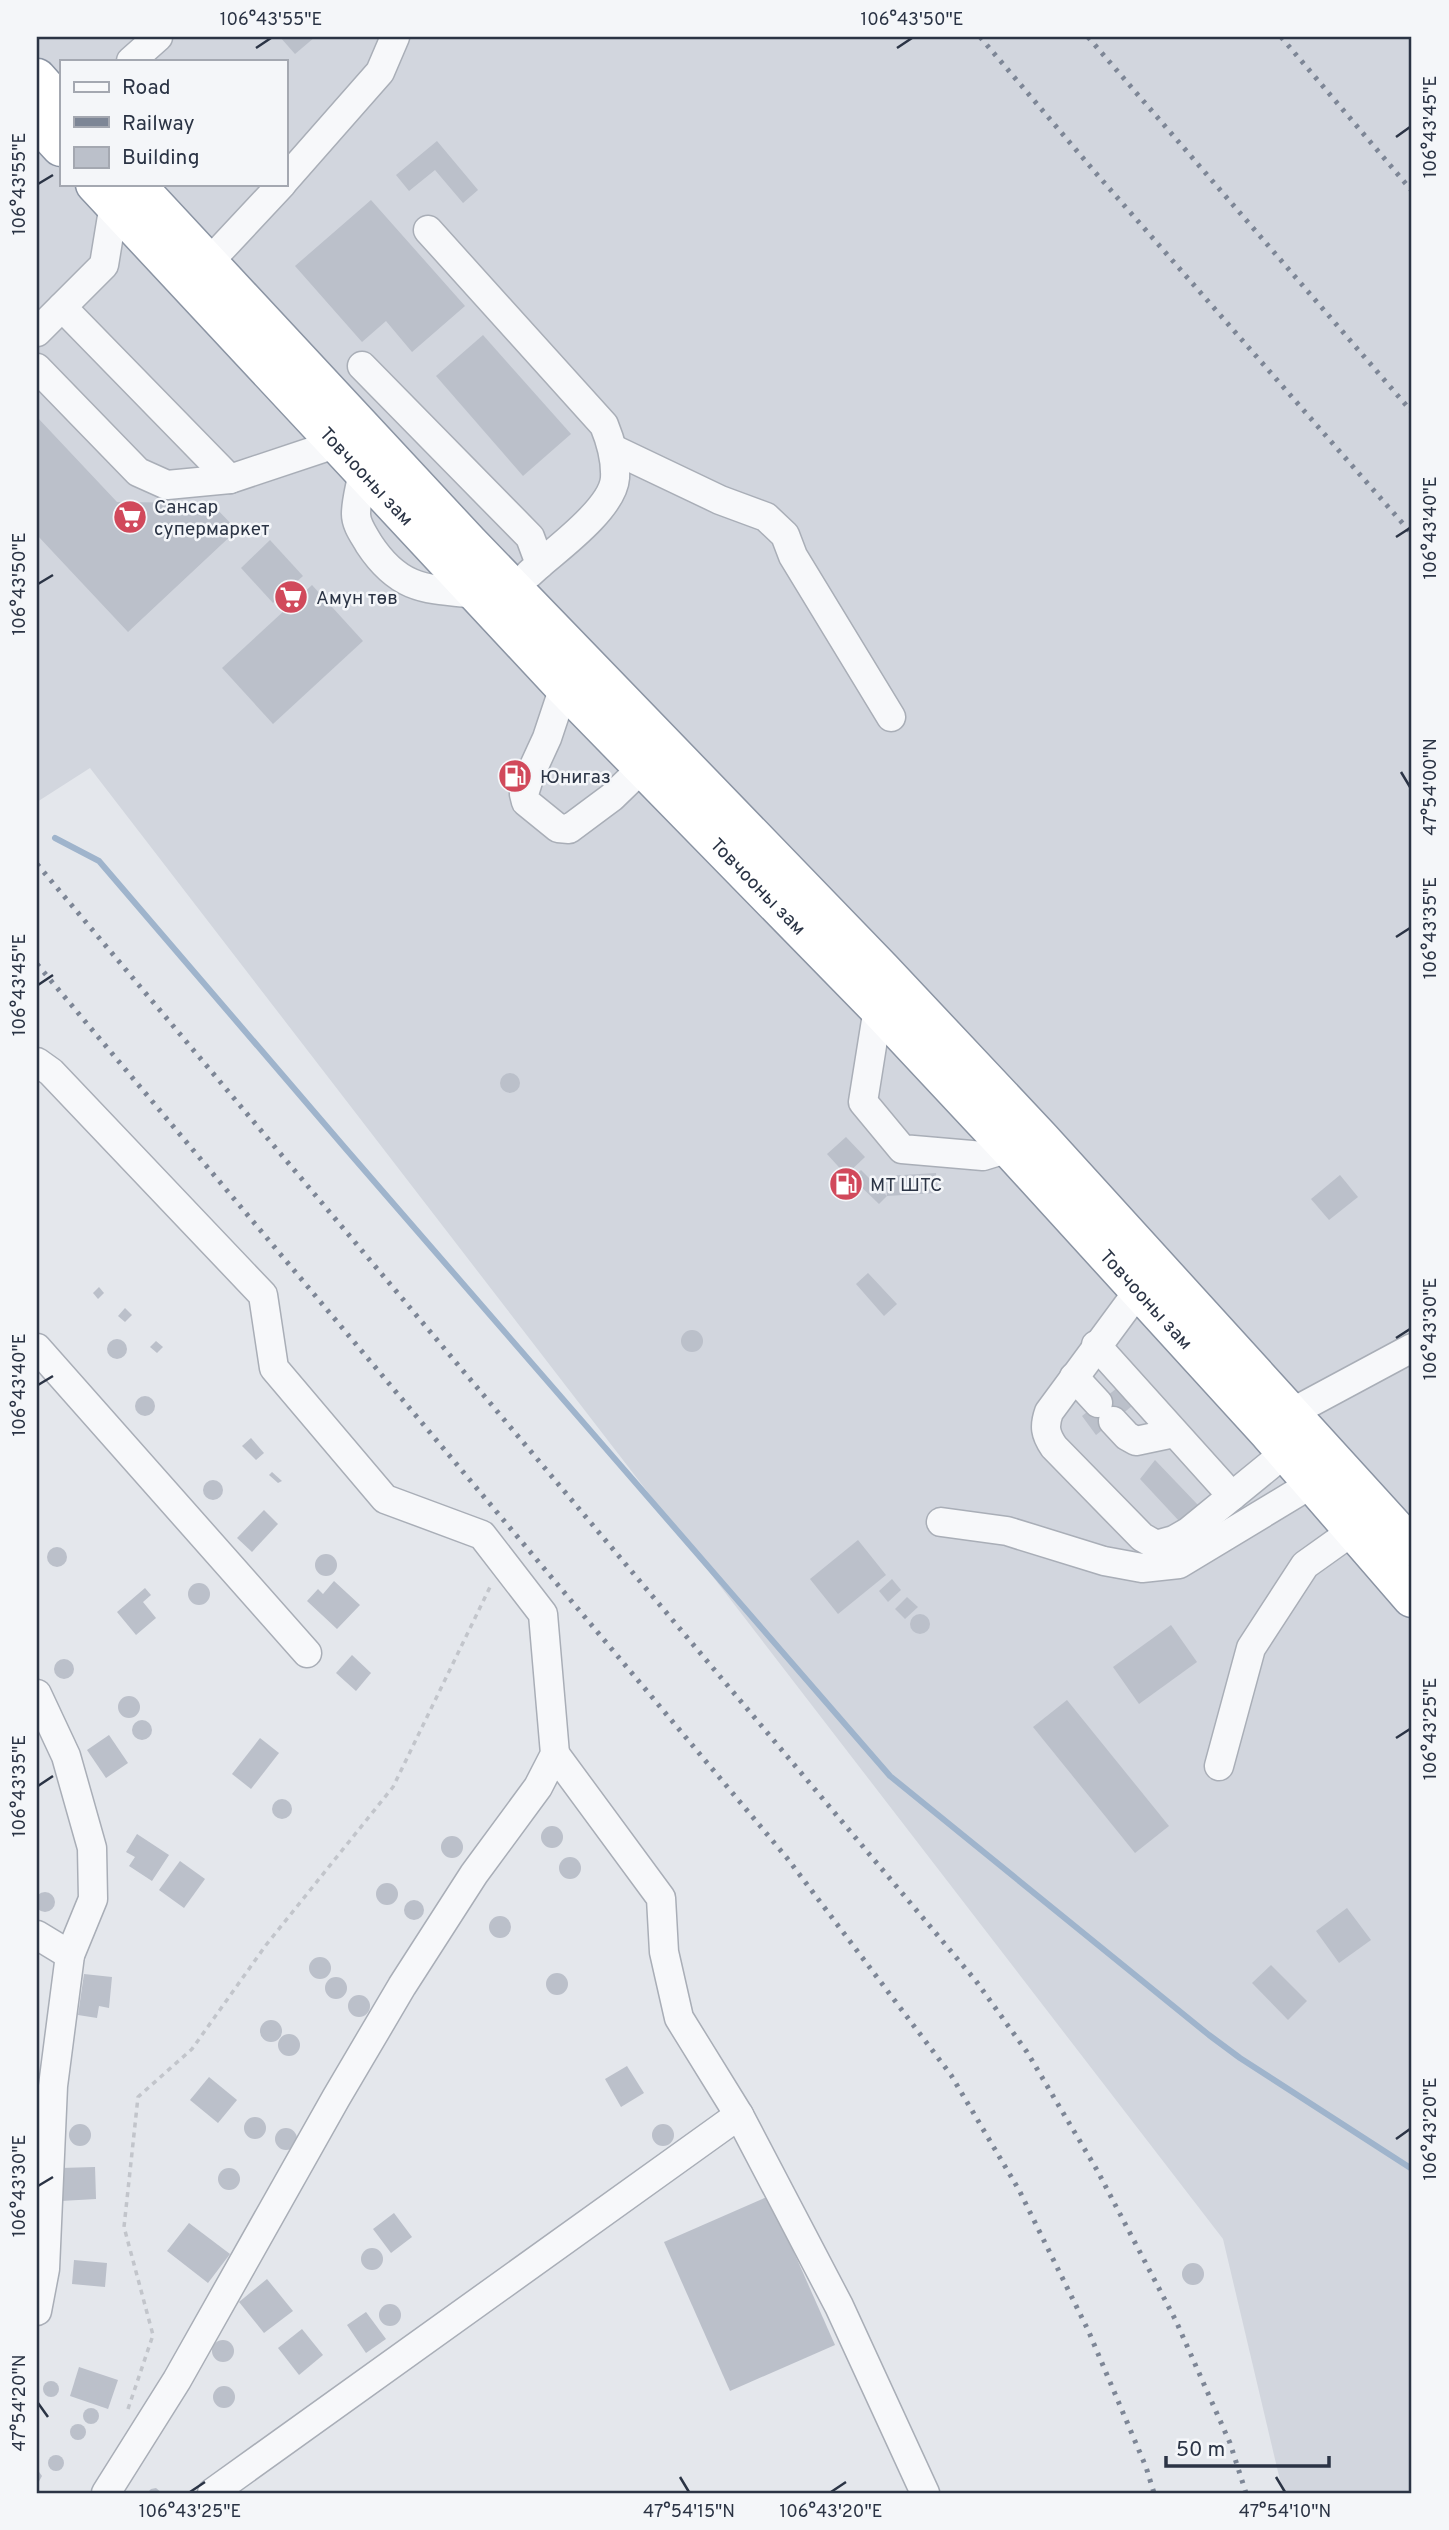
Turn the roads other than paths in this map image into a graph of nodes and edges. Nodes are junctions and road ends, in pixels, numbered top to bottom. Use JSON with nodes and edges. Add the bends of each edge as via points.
{"nodes":[{"id":1,"x":158,"y":37,"type":"edge"},
{"id":2,"x":395,"y":37,"type":"edge"},
{"id":3,"x":132,"y":60,"type":"edge"},
{"id":4,"x":37,"y":78,"type":"edge"},
{"id":5,"x":60,"y":104,"type":"edge"},
{"id":6,"x":37,"y":121,"type":"edge"},
{"id":7,"x":60,"y":146,"type":"edge"},
{"id":8,"x":287,"y":178,"type":"edge"},
{"id":9,"x":280,"y":186,"type":"edge"},
{"id":10,"x":115,"y":191,"type":"edge"},
{"id":11,"x":428,"y":230,"type":"dead end"},
{"id":12,"x":208,"y":263,"type":"junction"},
{"id":13,"x":62,"y":307,"type":"junction"},
{"id":14,"x":37,"y":332,"type":"edge"},
{"id":15,"x":362,"y":366,"type":"dead end"},
{"id":16,"x":37,"y":368,"type":"edge"},
{"id":17,"x":613,"y":449,"type":"junction"},
{"id":18,"x":350,"y":457,"type":"junction"},
{"id":19,"x":230,"y":479,"type":"junction"},
{"id":20,"x":511,"y":583,"type":"junction"},
{"id":21,"x":564,"y":687,"type":"junction"},
{"id":22,"x":891,"y":717,"type":"dead end"},
{"id":23,"x":642,"y":768,"type":"junction"},
{"id":24,"x":878,"y":1008,"type":"junction"},
{"id":25,"x":37,"y":1062,"type":"edge"},
{"id":26,"x":1009,"y":1148,"type":"junction"},
{"id":27,"x":1139,"y":1290,"type":"junction"},
{"id":28,"x":1096,"y":1345,"type":"junction"},
{"id":29,"x":37,"y":1348,"type":"edge"},
{"id":30,"x":1412,"y":1348,"type":"edge"},
{"id":31,"x":1074,"y":1377,"type":"junction"},
{"id":32,"x":1291,"y":1413,"type":"junction"},
{"id":33,"x":1174,"y":1433,"type":"junction"},
{"id":34,"x":1286,"y":1452,"type":"junction"},
{"id":35,"x":1313,"y":1483,"type":"junction"},
{"id":36,"x":1232,"y":1496,"type":"junction"},
{"id":37,"x":941,"y":1522,"type":"dead end"},
{"id":38,"x":1354,"y":1530,"type":"junction"},
{"id":39,"x":1412,"y":1547,"type":"edge"},
{"id":40,"x":1412,"y":1598,"type":"edge"},
{"id":41,"x":307,"y":1653,"type":"dead end"},
{"id":42,"x":37,"y":1694,"type":"edge"},
{"id":43,"x":555,"y":1754,"type":"junction"},
{"id":44,"x":1219,"y":1766,"type":"dead end"},
{"id":45,"x":37,"y":1935,"type":"edge"},
{"id":46,"x":70,"y":1955,"type":"junction"},
{"id":47,"x":45,"y":2087,"type":"edge"},
{"id":48,"x":738,"y":2115,"type":"junction"},
{"id":49,"x":37,"y":2311,"type":"edge"},
{"id":50,"x":106,"y":2493,"type":"edge"},
{"id":51,"x":212,"y":2493,"type":"edge"},
{"id":52,"x":925,"y":2493,"type":"edge"}],
"edges":[{"from":1,"to":3,"type":"street"},
{"from":2,"to":8,"type":"street","via":[[380,72]]},
{"from":4,"to":5,"type":"highway"},
{"from":6,"to":7,"type":"highway"},
{"from":9,"to":12,"type":"street"},
{"from":10,"to":12,"type":"highway","name":"Товчооны зам"},
{"from":10,"to":13,"type":"street","via":[[104,265]]},
{"from":10,"to":18,"type":"highway","name":"Товчооны зам"},
{"from":11,"to":17,"type":"street","via":[[604,425]]},
{"from":12,"to":20,"type":"highway","name":"Товчооны зам"},
{"from":13,"to":14,"type":"street"},
{"from":13,"to":19,"type":"street"},
{"from":15,"to":20,"type":"street","via":[[530,537]]},
{"from":16,"to":19,"type":"street","via":[[138,472],[167,485]]},
{"from":17,"to":20,"type":"street","via":[[615,481],[596,515]]},
{"from":17,"to":22,"type":"street","via":[[766,517],[785,535],[800,568]]},
{"from":18,"to":19,"type":"street"},
{"from":18,"to":20,"type":"highway","name":"Товчооны зам"},
{"from":20,"to":21,"type":"highway","name":"Товчооны зам"},
{"from":20,"to":32,"type":"highway","name":"Товчооны зам","via":[[882,970]]},
{"from":21,"to":23,"type":"highway","name":"Товчооны зам"},
{"from":21,"to":23,"type":"street","via":[[530,775],[526,802],[558,828],[569,829]]},
{"from":23,"to":24,"type":"highway","name":"Товчооны зам"},
{"from":24,"to":26,"type":"highway","name":"Товчооны зам"},
{"from":24,"to":26,"type":"street","via":[[863,1102],[902,1149],[984,1156]]},
{"from":25,"to":43,"type":"street","via":[[263,1295],[274,1368],[385,1499],[482,1535],[543,1614]]},
{"from":26,"to":27,"type":"highway","name":"Товчооны зам"},
{"from":27,"to":28,"type":"street"},
{"from":27,"to":34,"type":"highway","name":"Товчооны зам"},
{"from":28,"to":31,"type":"street"},
{"from":28,"to":33,"type":"street"},
{"from":29,"to":41,"type":"street"},
{"from":30,"to":32,"type":"street"},
{"from":31,"to":33,"type":"street","via":[[1127,1436],[1136,1441]]},
{"from":31,"to":36,"type":"street","via":[[1049,1412],[1045,1424],[1048,1438],[1142,1537],[1156,1545],[1174,1540]]},
{"from":32,"to":39,"type":"highway","name":"Товчооны зам"},
{"from":33,"to":36,"type":"street"},
{"from":34,"to":35,"type":"highway","name":"Товчооны зам"},
{"from":34,"to":36,"type":"street"},
{"from":35,"to":37,"type":"street","via":[[1179,1564],[1142,1568],[1007,1531]]},
{"from":35,"to":38,"type":"highway","name":"Товчооны зам"},
{"from":38,"to":40,"type":"highway","name":"Товчооны зам"},
{"from":38,"to":44,"type":"street","via":[[1305,1565],[1251,1648]]},
{"from":42,"to":46,"type":"street","via":[[66,1756],[92,1848],[93,1899]]},
{"from":43,"to":48,"type":"street","via":[[661,1898],[664,1952],[679,2018]]},
{"from":43,"to":50,"type":"street","via":[[538,1787],[474,1874],[402,1986],[177,2380]]},
{"from":45,"to":46,"type":"street"},
{"from":46,"to":47,"type":"street"},
{"from":47,"to":49,"type":"street","via":[[45,2269]]},
{"from":48,"to":51,"type":"street"},
{"from":48,"to":52,"type":"street","via":[[839,2306]]}]}
